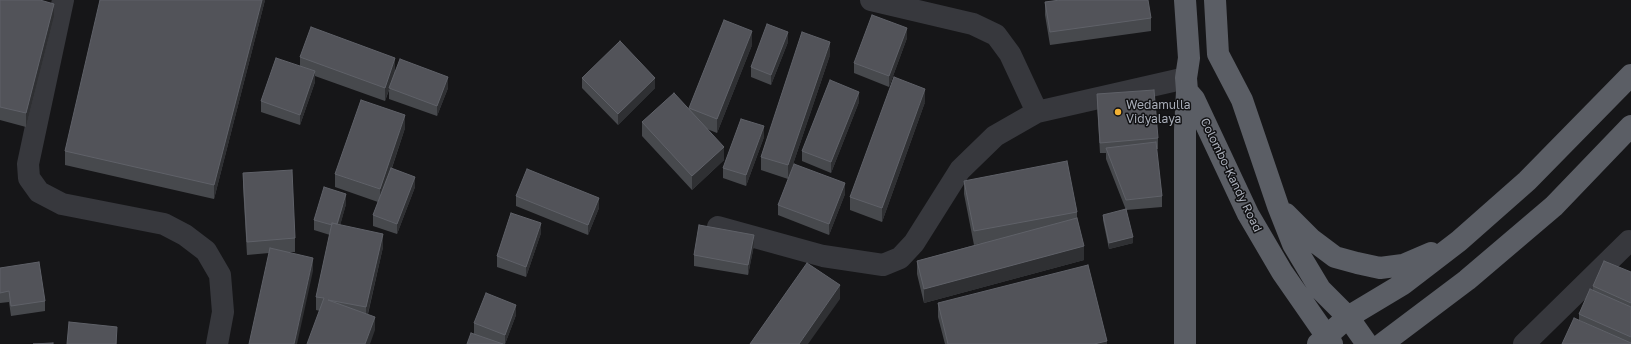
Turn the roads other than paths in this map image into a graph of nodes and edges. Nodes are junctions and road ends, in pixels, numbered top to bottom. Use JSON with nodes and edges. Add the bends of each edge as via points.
{"nodes":[{"id":1,"x":62,"y":0,"type":"edge"},
{"id":2,"x":870,"y":0,"type":"edge"},
{"id":3,"x":1185,"y":0,"type":"edge"},
{"id":4,"x":1215,"y":0,"type":"edge"},
{"id":5,"x":1631,"y":75,"type":"edge"},
{"id":6,"x":1187,"y":85,"type":"junction"},
{"id":7,"x":1037,"y":112,"type":"junction"},
{"id":8,"x":1631,"y":126,"type":"edge"},
{"id":9,"x":1278,"y":206,"type":"junction"},
{"id":10,"x":718,"y":227,"type":"edge"},
{"id":11,"x":1629,"y":241,"type":"dead end"},
{"id":12,"x":1459,"y":242,"type":"junction"},
{"id":13,"x":1348,"y":317,"type":"junction"},
{"id":14,"x":1326,"y":341,"type":"edge"},
{"id":15,"x":217,"y":344,"type":"edge"},
{"id":16,"x":1185,"y":344,"type":"edge"},
{"id":17,"x":1367,"y":344,"type":"edge"},
{"id":18,"x":1382,"y":344,"type":"edge"},
{"id":19,"x":1524,"y":344,"type":"edge"}],
"edges":[{"from":1,"to":15,"type":"street","via":[[28,164],[29,178],[39,192],[62,204],[164,224],[185,235],[206,251],[220,275],[223,312]]},
{"from":2,"to":7,"type":"street","via":[[973,24],[996,35],[1010,54]]},
{"from":3,"to":6,"type":"highway","via":[[1189,58]]},
{"from":4,"to":9,"type":"highway","via":[[1218,54],[1242,100]]},
{"from":5,"to":12,"type":"highway","via":[[1527,181]]},
{"from":6,"to":7,"type":"street"},
{"from":6,"to":14,"type":"highway","name":"Colombo-Kandy Road","via":[[1248,214]]},
{"from":6,"to":16,"type":"highway"},
{"from":7,"to":10,"type":"street","via":[[995,136],[960,170],[914,243],[900,258],[883,265],[823,256]]},
{"from":8,"to":18,"type":"highway","via":[[1554,206],[1467,280]]},
{"from":9,"to":12,"type":"highway","via":[[1311,239],[1336,257],[1380,268],[1403,265]]},
{"from":9,"to":13,"type":"highway","via":[[1293,244],[1320,289]]},
{"from":11,"to":19,"type":"street"},
{"from":12,"to":13,"type":"highway","name":"Colombo-Kandy Road","via":[[1403,284]]},
{"from":13,"to":14,"type":"highway","name":"Colombo-Kandy Road"},
{"from":13,"to":17,"type":"highway"}]}
